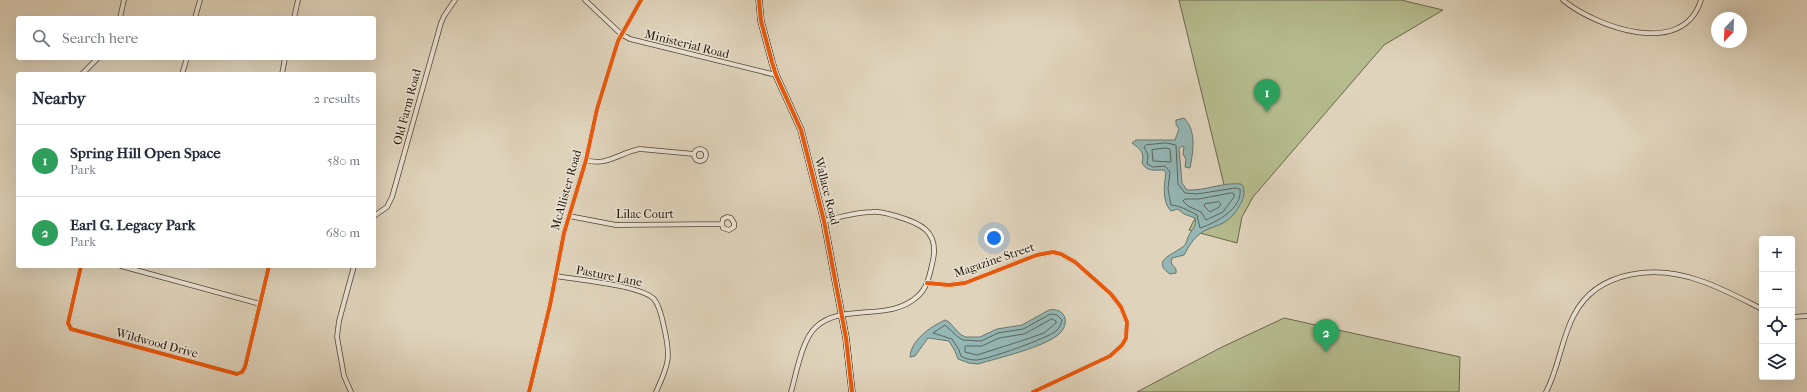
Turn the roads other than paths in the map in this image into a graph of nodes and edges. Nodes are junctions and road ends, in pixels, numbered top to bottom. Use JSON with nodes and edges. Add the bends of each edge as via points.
{"nodes":[{"id":1,"x":124,"y":0,"type":"edge"},
{"id":2,"x":194,"y":0,"type":"edge"},
{"id":3,"x":298,"y":0,"type":"edge"},
{"id":4,"x":455,"y":0,"type":"edge"},
{"id":5,"x":584,"y":0,"type":"edge"},
{"id":6,"x":641,"y":0,"type":"edge"},
{"id":7,"x":759,"y":0,"type":"edge"},
{"id":8,"x":1563,"y":0,"type":"edge"},
{"id":9,"x":1701,"y":0,"type":"edge"},
{"id":10,"x":200,"y":1,"type":"edge"},
{"id":11,"x":120,"y":16,"type":"edge"},
{"id":12,"x":196,"y":16,"type":"edge"},
{"id":13,"x":294,"y":16,"type":"edge"},
{"id":14,"x":621,"y":34,"type":"junction"},
{"id":15,"x":96,"y":60,"type":"edge"},
{"id":16,"x":186,"y":60,"type":"edge"},
{"id":17,"x":285,"y":60,"type":"edge"},
{"id":18,"x":84,"y":72,"type":"edge"},
{"id":19,"x":183,"y":72,"type":"edge"},
{"id":20,"x":282,"y":72,"type":"edge"},
{"id":21,"x":776,"y":75,"type":"junction"},
{"id":22,"x":694,"y":154,"type":"dead end"},
{"id":23,"x":586,"y":160,"type":"junction"},
{"id":24,"x":376,"y":215,"type":"edge"},
{"id":25,"x":569,"y":216,"type":"junction"},
{"id":26,"x":824,"y":220,"type":"junction"},
{"id":27,"x":722,"y":224,"type":"dead end"},
{"id":28,"x":81,"y":268,"type":"edge"},
{"id":29,"x":128,"y":268,"type":"edge"},
{"id":30,"x":269,"y":268,"type":"edge"},
{"id":31,"x":353,"y":268,"type":"edge"},
{"id":32,"x":556,"y":276,"type":"junction"},
{"id":33,"x":927,"y":283,"type":"junction"},
{"id":34,"x":260,"y":304,"type":"junction"},
{"id":35,"x":1759,"y":307,"type":"edge"},
{"id":36,"x":842,"y":315,"type":"junction"},
{"id":37,"x":1807,"y":316,"type":"edge"},
{"id":38,"x":1795,"y":317,"type":"edge"},
{"id":39,"x":1548,"y":391,"type":"edge"},
{"id":40,"x":351,"y":392,"type":"edge"},
{"id":41,"x":529,"y":392,"type":"edge"},
{"id":42,"x":656,"y":392,"type":"edge"},
{"id":43,"x":791,"y":392,"type":"edge"},
{"id":44,"x":852,"y":392,"type":"edge"},
{"id":45,"x":1033,"y":392,"type":"edge"}],
"edges":[{"from":1,"to":11,"type":"street"},
{"from":2,"to":10,"type":"street"},
{"from":3,"to":13,"type":"street"},
{"from":4,"to":24,"type":"street","name":"Old Farm Road","via":[[439,27],[392,197],[387,207]]},
{"from":5,"to":14,"type":"street","name":"Ministerial Road"},
{"from":6,"to":14,"type":"street","name":"McAllister Road"},
{"from":7,"to":21,"type":"street","name":"Wallace Road","via":[[763,33]]},
{"from":8,"to":9,"type":"street","via":[[1612,27],[1647,32],[1668,32],[1683,26],[1694,15]]},
{"from":10,"to":12,"type":"street"},
{"from":14,"to":21,"type":"street","name":"Ministerial Road","via":[[638,42]]},
{"from":14,"to":23,"type":"street","name":"McAllister Road","via":[[597,109]]},
{"from":15,"to":18,"type":"street"},
{"from":16,"to":19,"type":"street"},
{"from":17,"to":20,"type":"street"},
{"from":21,"to":26,"type":"street","name":"Wallace Road","via":[[801,130]]},
{"from":22,"to":23,"type":"street","via":[[640,149],[603,163]]},
{"from":23,"to":25,"type":"street","name":"McAllister Road"},
{"from":25,"to":27,"type":"street","name":"Lilac Court","via":[[616,225]]},
{"from":25,"to":32,"type":"street","name":"McAllister Road"},
{"from":26,"to":33,"type":"street","via":[[875,212],[918,224],[930,234],[934,242],[934,258]]},
{"from":26,"to":36,"type":"street","name":"Wallace Road"},
{"from":28,"to":34,"type":"street","name":"Wildwood Drive","via":[[68,321],[69,328],[235,373],[244,370]]},
{"from":29,"to":34,"type":"street"},
{"from":30,"to":34,"type":"street"},
{"from":31,"to":40,"type":"street","via":[[337,337],[344,376]]},
{"from":32,"to":41,"type":"street","name":"McAllister Road"},
{"from":32,"to":42,"type":"street","name":"Pasture Lane","via":[[640,290],[654,299],[661,313],[669,349],[668,365]]},
{"from":33,"to":36,"type":"street","via":[[916,298],[898,308]]},
{"from":33,"to":45,"type":"street","name":"Magazine Street","via":[[964,283],[1037,255],[1053,252],[1075,262],[1111,294],[1121,307],[1127,322],[1126,338],[1122,345],[1110,356]]},
{"from":35,"to":39,"type":"street","via":[[1685,276],[1654,272],[1616,278],[1597,288],[1578,309],[1570,323]]},
{"from":36,"to":43,"type":"street","via":[[828,319],[810,333]]},
{"from":36,"to":44,"type":"street","name":"Wallace Road"},
{"from":37,"to":38,"type":"street"}]}
